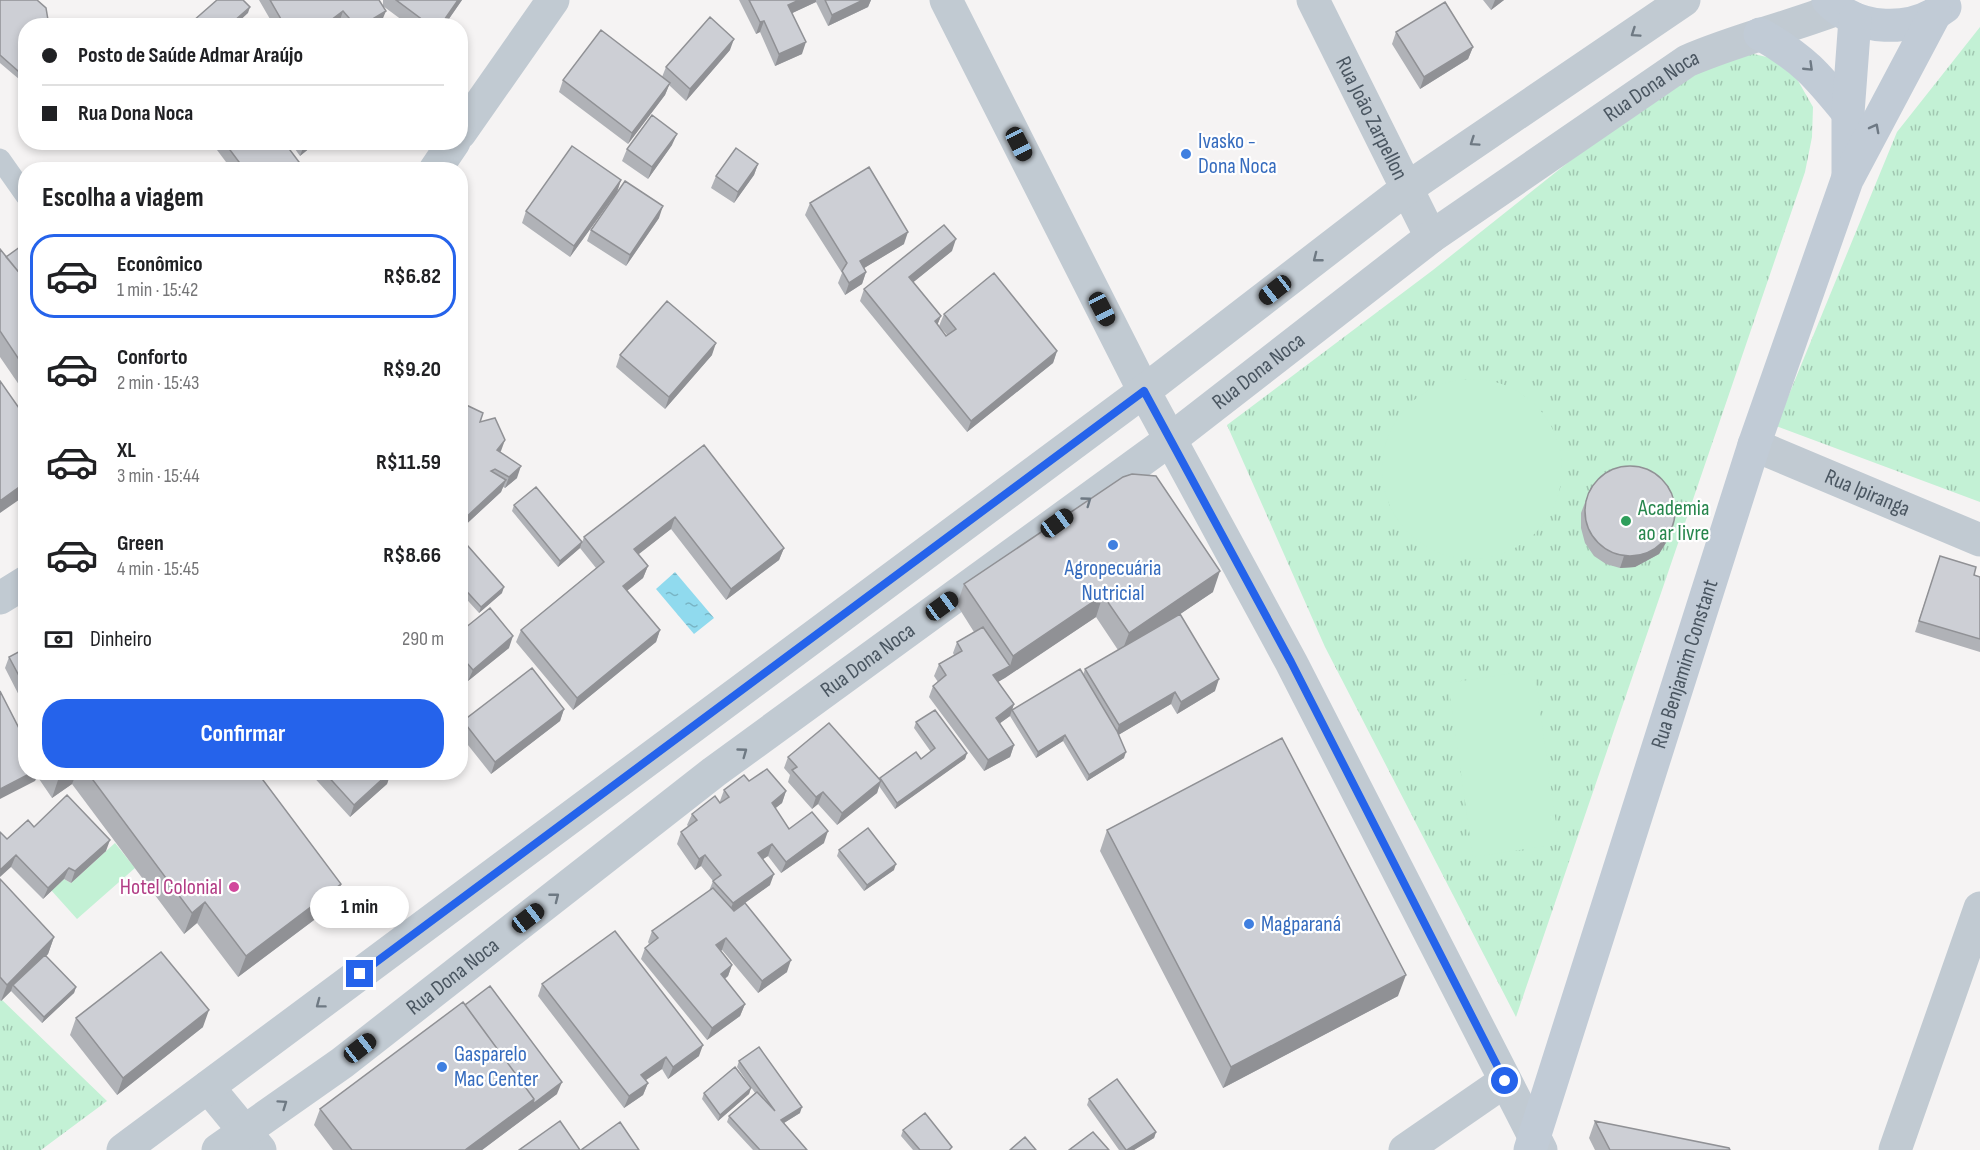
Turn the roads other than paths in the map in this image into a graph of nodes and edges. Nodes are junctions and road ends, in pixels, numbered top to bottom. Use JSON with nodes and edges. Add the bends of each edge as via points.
{"nodes":[{"id":1,"x":553,"y":0,"type":"edge"},
{"id":2,"x":946,"y":0,"type":"edge"},
{"id":3,"x":1312,"y":0,"type":"edge"},
{"id":4,"x":1684,"y":0,"type":"edge"},
{"id":5,"x":1944,"y":7,"type":"edge"},
{"id":6,"x":1840,"y":9,"type":"edge"},
{"id":7,"x":1760,"y":34,"type":"junction"},
{"id":8,"x":1848,"y":113,"type":"junction"},
{"id":9,"x":468,"y":122,"type":"edge"},
{"id":10,"x":0,"y":159,"type":"edge"},
{"id":11,"x":1848,"y":180,"type":"junction"},
{"id":12,"x":18,"y":185,"type":"edge"},
{"id":13,"x":1406,"y":189,"type":"junction"},
{"id":14,"x":1431,"y":237,"type":"junction"},
{"id":15,"x":1144,"y":391,"type":"junction"},
{"id":16,"x":1171,"y":439,"type":"junction"},
{"id":17,"x":1755,"y":445,"type":"junction"},
{"id":18,"x":1980,"y":540,"type":"edge"},
{"id":19,"x":18,"y":587,"type":"edge"},
{"id":20,"x":0,"y":598,"type":"edge"},
{"id":21,"x":683,"y":734,"type":"junction"},
{"id":22,"x":714,"y":772,"type":"junction"},
{"id":23,"x":1980,"y":908,"type":"edge"},
{"id":24,"x":1505,"y":1081,"type":"junction"},
{"id":25,"x":208,"y":1087,"type":"junction"},
{"id":26,"x":240,"y":1144,"type":"edge"},
{"id":27,"x":1535,"y":1145,"type":"edge"},
{"id":28,"x":137,"y":1146,"type":"edge"},
{"id":29,"x":1405,"y":1150,"type":"edge"},
{"id":30,"x":1895,"y":1150,"type":"edge"}],
"edges":[{"from":1,"to":9,"type":"street"},
{"from":2,"to":15,"type":"street"},
{"from":3,"to":13,"type":"street","name":"Rua João Zarpellon"},
{"from":4,"to":13,"type":"street","one_way":true},
{"from":5,"to":6,"type":"main road","via":[[1909,24],[1882,25]]},
{"from":11,"to":5,"type":"main road","name":"Rua Benjamim Constant","one_way":true},
{"from":6,"to":7,"type":"street","name":"Rua Dona Noca"},
{"from":6,"to":8,"type":"main road","name":"Rua Benjamim Constant"},
{"from":7,"to":8,"type":"main road","one_way":true,"via":[[1810,66]]},
{"from":7,"to":14,"type":"street","name":"Rua Dona Noca","via":[[1687,61]]},
{"from":8,"to":11,"type":"main road","name":"Rua Benjamim Constant"},
{"from":10,"to":12,"type":"lane"},
{"from":11,"to":17,"type":"main road","name":"Rua Benjamim Constant"},
{"from":13,"to":14,"type":"street","name":"Rua João Zarpellon"},
{"from":13,"to":15,"type":"street","one_way":true},
{"from":14,"to":16,"type":"street","name":"Rua Dona Noca"},
{"from":15,"to":16,"type":"street"},
{"from":15,"to":21,"type":"street"},
{"from":22,"to":16,"type":"street","name":"Rua Dona Noca","one_way":true},
{"from":16,"to":24,"type":"street","via":[[1291,662]]},
{"from":17,"to":18,"type":"street","name":"Rua Ipiranga"},
{"from":17,"to":27,"type":"main road","name":"Rua Benjamim Constant"},
{"from":19,"to":20,"type":"street"},
{"from":21,"to":22,"type":"street"},
{"from":21,"to":25,"type":"street","one_way":true},
{"from":26,"to":22,"type":"street","name":"Rua Dona Noca","one_way":true},
{"from":23,"to":30,"type":"street"},
{"from":24,"to":27,"type":"street"},
{"from":24,"to":29,"type":"street"},
{"from":25,"to":26,"type":"street"},
{"from":25,"to":28,"type":"street"}]}
